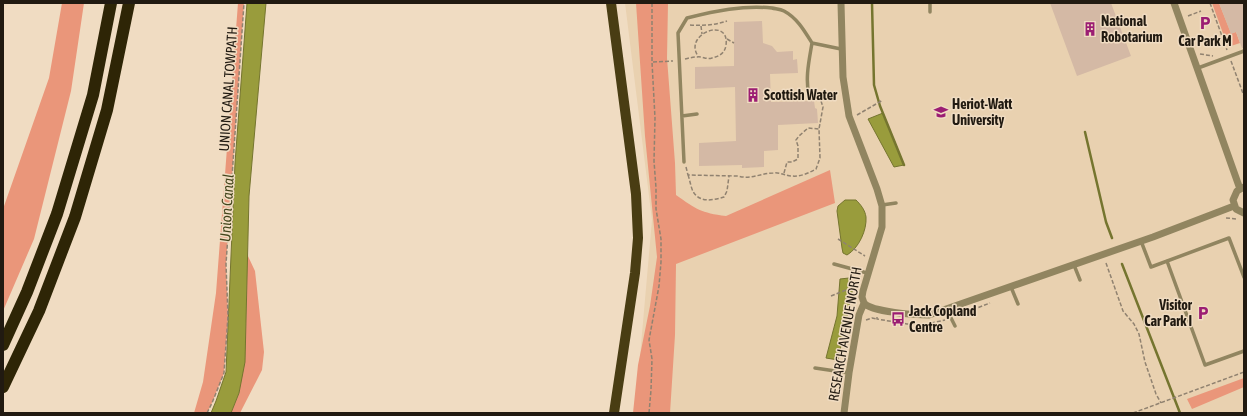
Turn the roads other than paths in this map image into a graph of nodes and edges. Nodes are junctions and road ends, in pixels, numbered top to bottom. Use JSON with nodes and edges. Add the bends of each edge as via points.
{"nodes":[{"id":1,"x":111,"y":3,"type":"edge"},
{"id":2,"x":129,"y":3,"type":"edge"},
{"id":3,"x":611,"y":3,"type":"edge"},
{"id":4,"x":841,"y":3,"type":"edge"},
{"id":5,"x":930,"y":3,"type":"edge"},
{"id":6,"x":1174,"y":3,"type":"edge"},
{"id":7,"x":930,"y":12,"type":"dead end"},
{"id":8,"x":812,"y":43,"type":"junction"},
{"id":9,"x":841,"y":49,"type":"junction"},
{"id":10,"x":1244,"y":51,"type":"edge"},
{"id":11,"x":1198,"y":68,"type":"junction"},
{"id":12,"x":809,"y":96,"type":"dead end"},
{"id":13,"x":697,"y":114,"type":"dead end"},
{"id":14,"x":682,"y":116,"type":"junction"},
{"id":15,"x":684,"y":162,"type":"road end"},
{"id":16,"x":1242,"y":188,"type":"edge"},
{"id":17,"x":896,"y":203,"type":"dead end"},
{"id":18,"x":882,"y":205,"type":"junction"},
{"id":19,"x":1234,"y":206,"type":"junction"},
{"id":20,"x":1244,"y":213,"type":"edge"},
{"id":21,"x":1141,"y":242,"type":"junction"},
{"id":22,"x":1167,"y":261,"type":"junction"},
{"id":23,"x":834,"y":264,"type":"dead end"},
{"id":24,"x":1074,"y":265,"type":"junction"},
{"id":25,"x":867,"y":273,"type":"junction"},
{"id":26,"x":1244,"y":277,"type":"edge"},
{"id":27,"x":1080,"y":280,"type":"dead end"},
{"id":28,"x":1011,"y":288,"type":"junction"},
{"id":29,"x":864,"y":304,"type":"junction"},
{"id":30,"x":1018,"y":304,"type":"dead end"},
{"id":31,"x":947,"y":310,"type":"junction"},
{"id":32,"x":955,"y":326,"type":"dead end"},
{"id":33,"x":3,"y":345,"type":"edge"},
{"id":34,"x":1244,"y":351,"type":"edge"},
{"id":35,"x":815,"y":368,"type":"dead end"},
{"id":36,"x":849,"y":373,"type":"junction"},
{"id":37,"x":3,"y":387,"type":"edge"},
{"id":38,"x":614,"y":413,"type":"edge"},
{"id":39,"x":844,"y":413,"type":"edge"}],
"edges":[{"from":1,"to":33,"type":"highway","via":[[93,95],[57,214]]},
{"from":2,"to":37,"type":"highway","via":[[107,110],[75,217],[39,311]]},
{"from":3,"to":38,"type":"main road","via":[[638,217],[635,273]]},
{"from":4,"to":9,"type":"street","name":"RESEARCH AVENUE NORTH"},
{"from":5,"to":7,"type":"lane"},
{"from":6,"to":11,"type":"street"},
{"from":8,"to":9,"type":"lane"},
{"from":8,"to":12,"type":"lane","via":[[807,86]]},
{"from":8,"to":14,"type":"lane","via":[[798,21],[782,10],[721,10],[687,18],[678,33]]},
{"from":9,"to":18,"type":"street","name":"RESEARCH AVENUE NORTH","via":[[849,116]]},
{"from":10,"to":11,"type":"lane"},
{"from":11,"to":16,"type":"street"},
{"from":13,"to":14,"type":"lane"},
{"from":14,"to":15,"type":"lane"},
{"from":16,"to":19,"type":"street","via":[[1233,196]]},
{"from":17,"to":18,"type":"lane"},
{"from":18,"to":25,"type":"street","name":"RESEARCH AVENUE NORTH","via":[[882,227]]},
{"from":19,"to":20,"type":"street"},
{"from":19,"to":21,"type":"street"},
{"from":21,"to":22,"type":"lane","via":[[1151,267]]},
{"from":21,"to":24,"type":"street"},
{"from":22,"to":26,"type":"lane","via":[[1230,238]]},
{"from":22,"to":34,"type":"lane","via":[[1205,365]]},
{"from":23,"to":25,"type":"lane"},
{"from":24,"to":27,"type":"lane"},
{"from":24,"to":28,"type":"street"},
{"from":25,"to":29,"type":"street","name":"RESEARCH AVENUE NORTH","via":[[862,297]]},
{"from":28,"to":30,"type":"lane"},
{"from":28,"to":31,"type":"street"},
{"from":29,"to":31,"type":"street","via":[[909,314],[929,315]]},
{"from":29,"to":36,"type":"street","name":"RESEARCH AVENUE NORTH","via":[[859,315]]},
{"from":31,"to":32,"type":"lane"},
{"from":35,"to":36,"type":"lane"},
{"from":36,"to":39,"type":"street","name":"RESEARCH AVENUE NORTH"}]}
